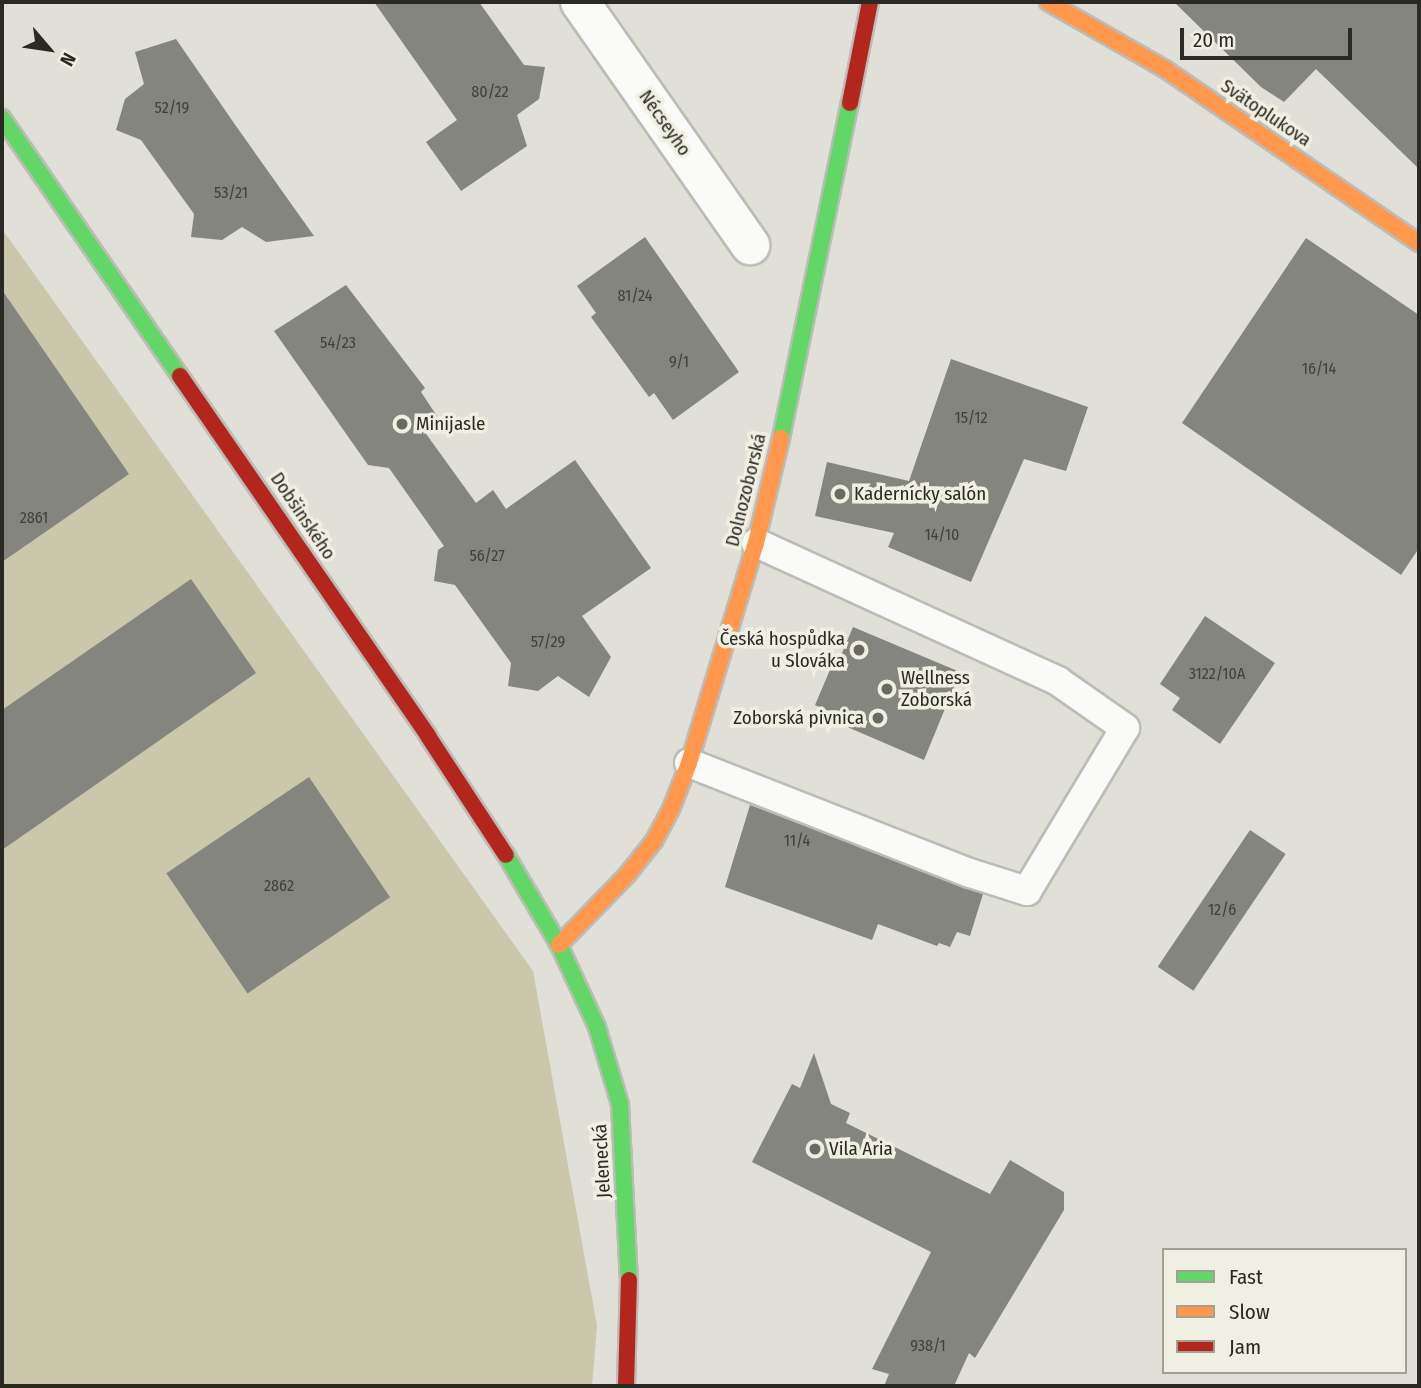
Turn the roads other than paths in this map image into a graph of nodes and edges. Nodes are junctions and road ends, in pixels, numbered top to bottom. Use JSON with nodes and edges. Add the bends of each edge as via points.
{"nodes":[{"id":1,"x":580,"y":2,"type":"edge"},
{"id":2,"x":870,"y":2,"type":"edge"},
{"id":3,"x":1048,"y":2,"type":"edge"},
{"id":4,"x":2,"y":118,"type":"edge"},
{"id":5,"x":1419,"y":243,"type":"edge"},
{"id":6,"x":750,"y":245,"type":"dead end"},
{"id":7,"x":756,"y":543,"type":"junction"},
{"id":8,"x":689,"y":763,"type":"junction"},
{"id":9,"x":559,"y":945,"type":"junction"},
{"id":10,"x":626,"y":1386,"type":"edge"}],
"edges":[{"from":1,"to":6,"type":"street","name":"Nécseyho"},
{"from":2,"to":7,"type":"street","name":"Dolnozoborská","via":[[786,418]]},
{"from":3,"to":5,"type":"street","name":"Svätoplukova","via":[[1165,69]]},
{"from":4,"to":9,"type":"street","name":"Dobšinského","via":[[420,725]]},
{"from":7,"to":8,"type":"street","name":"Dolnozoborská"},
{"from":7,"to":8,"type":"lane","via":[[1058,681],[1125,728],[1027,891]]},
{"from":8,"to":9,"type":"street","name":"Dolnozoborská","via":[[653,841],[627,875]]},
{"from":9,"to":10,"type":"street","name":"Jelenecká","via":[[597,1027],[620,1104],[630,1302]]}]}
